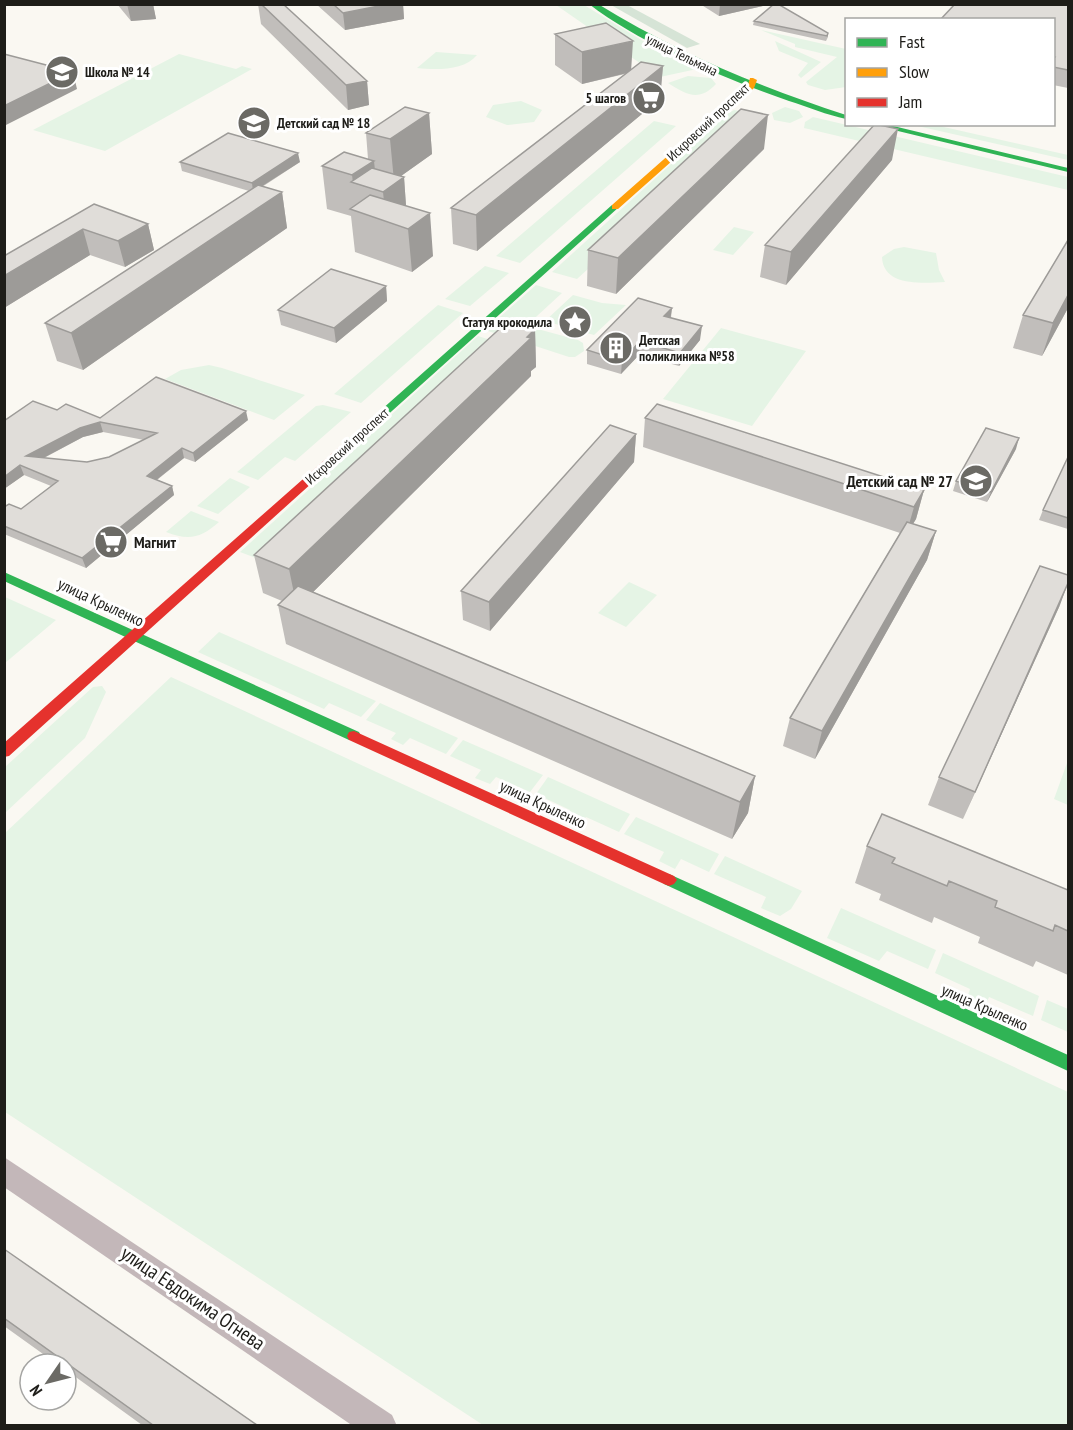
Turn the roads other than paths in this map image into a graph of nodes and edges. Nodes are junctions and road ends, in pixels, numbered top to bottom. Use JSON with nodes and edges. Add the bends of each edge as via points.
{"nodes":[{"id":1,"x":592,"y":4,"type":"edge"},
{"id":2,"x":605,"y":4,"type":"edge"},
{"id":3,"x":748,"y":83,"type":"junction"},
{"id":4,"x":845,"y":111,"type":"edge"},
{"id":5,"x":845,"y":117,"type":"edge"},
{"id":6,"x":881,"y":126,"type":"edge"},
{"id":7,"x":906,"y":126,"type":"edge"},
{"id":8,"x":1068,"y":164,"type":"edge"},
{"id":9,"x":1068,"y":170,"type":"edge"},
{"id":10,"x":305,"y":464,"type":"dead end"},
{"id":11,"x":4,"y":576,"type":"edge"},
{"id":12,"x":133,"y":615,"type":"dead end"},
{"id":13,"x":118,"y":628,"type":"junction"},
{"id":14,"x":135,"y":636,"type":"junction"},
{"id":15,"x":104,"y":641,"type":"dead end"},
{"id":16,"x":4,"y":752,"type":"edge"},
{"id":17,"x":1068,"y":1063,"type":"edge"},
{"id":18,"x":4,"y":1170,"type":"edge"},
{"id":19,"x":381,"y":1425,"type":"edge"}],
"edges":[{"from":1,"to":3,"type":"street","name":"улица Тельмана","via":[[661,46]]},
{"from":2,"to":3,"type":"street","name":"улица Тельмана","via":[[678,48]]},
{"from":3,"to":4,"type":"street","name":"улица Тельмана"},
{"from":3,"to":5,"type":"street","name":"улица Тельмана"},
{"from":3,"to":10,"type":"street","name":"Искровский проспект"},
{"from":3,"to":14,"type":"street","name":"Искровский проспект"},
{"from":6,"to":9,"type":"street"},
{"from":7,"to":8,"type":"street"},
{"from":11,"to":13,"type":"street","name":"улица Крыленко"},
{"from":12,"to":13,"type":"street"},
{"from":13,"to":14,"type":"street","name":"улица Крыленко"},
{"from":13,"to":15,"type":"street"},
{"from":14,"to":16,"type":"street","name":"Искровский проспект"},
{"from":14,"to":17,"type":"street","name":"улица Крыленко"},
{"from":18,"to":19,"type":"street","name":"улица Евдокима Огнева"}]}
